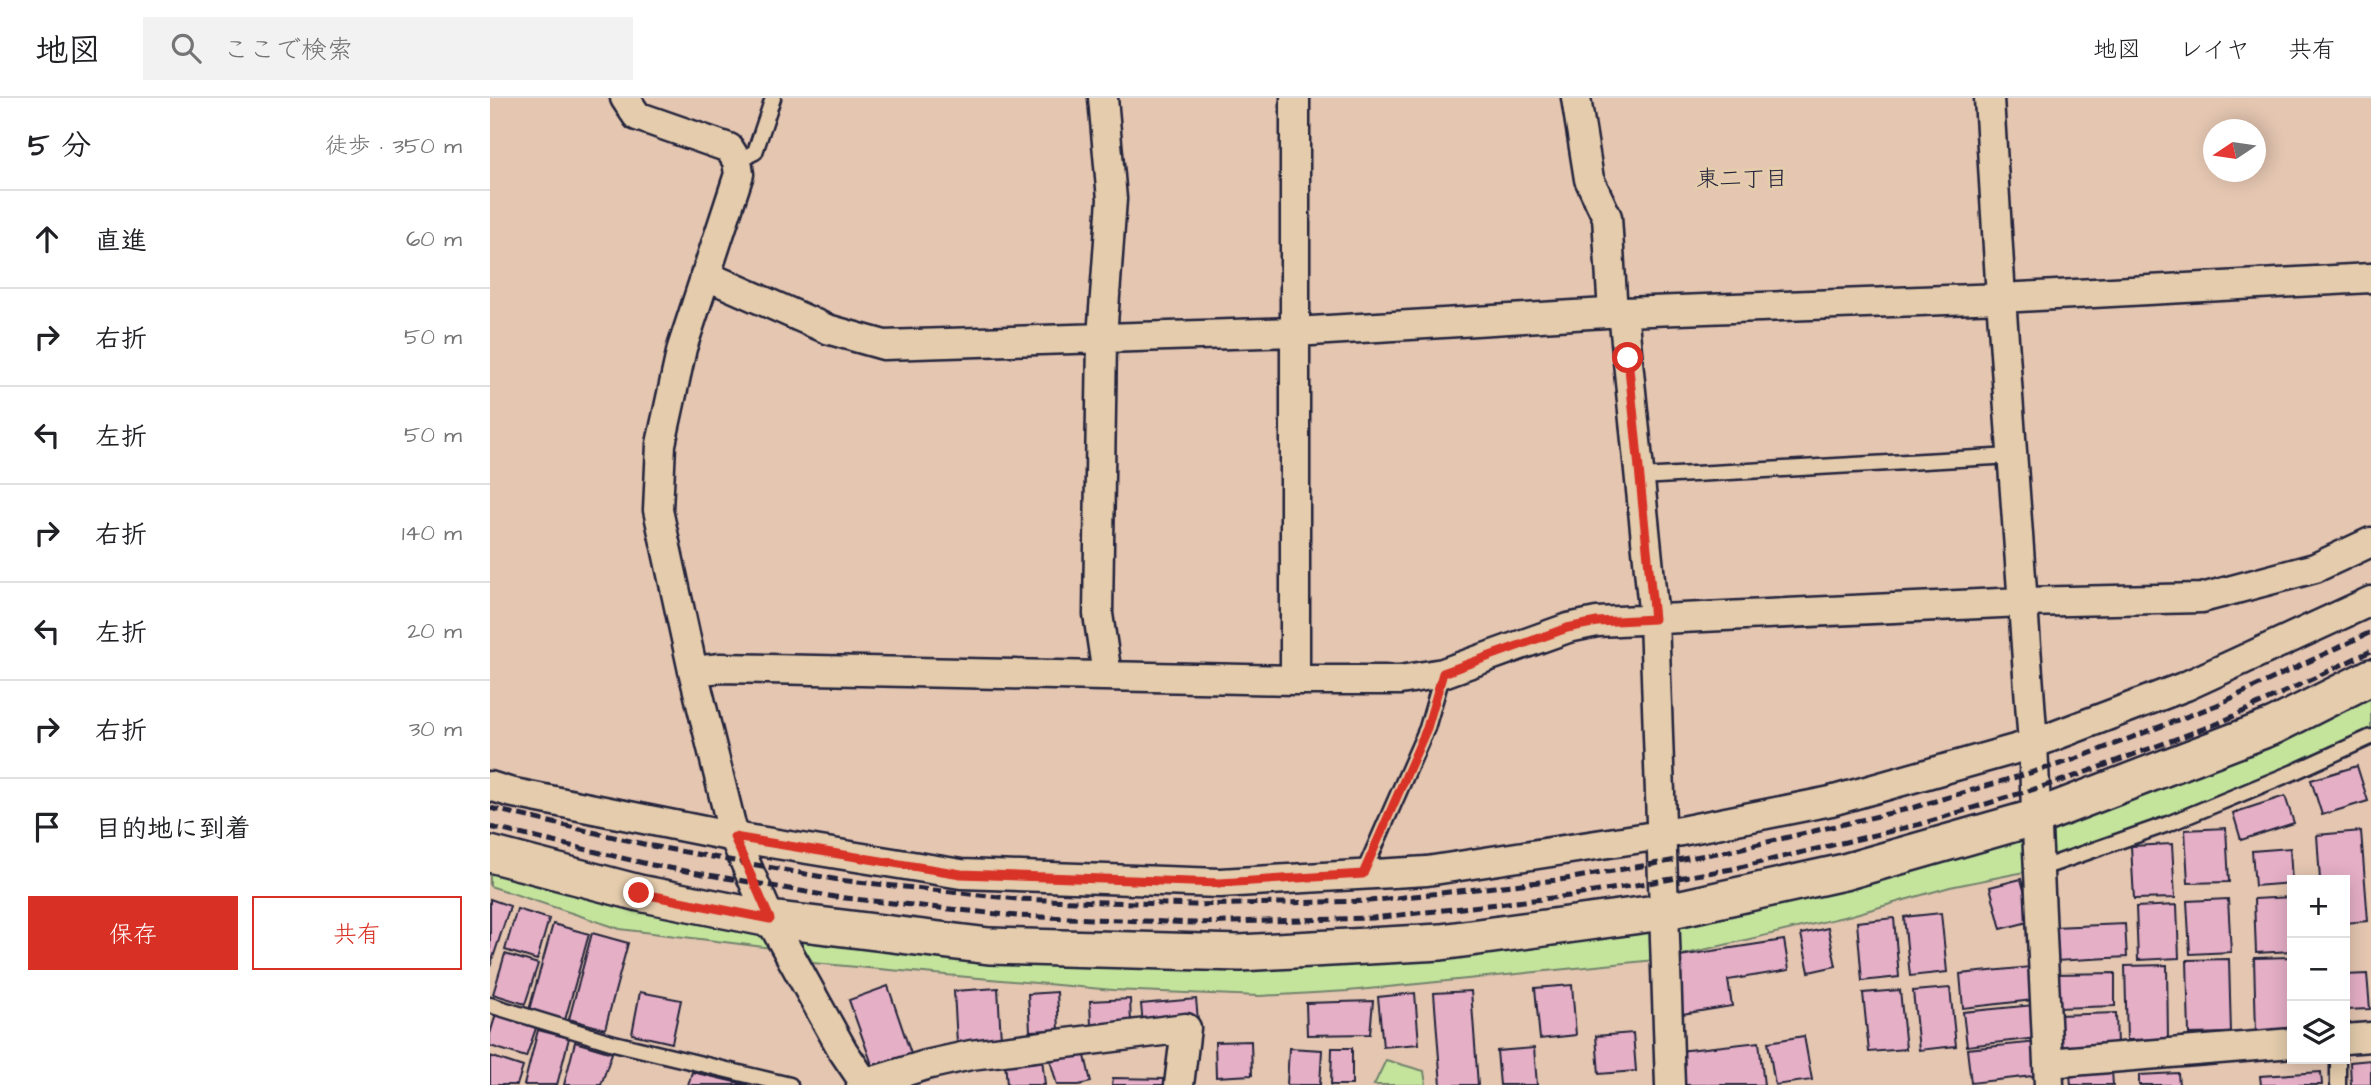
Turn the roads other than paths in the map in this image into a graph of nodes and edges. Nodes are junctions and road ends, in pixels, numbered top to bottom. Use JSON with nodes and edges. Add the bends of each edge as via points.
{"nodes":[{"id":1,"x":625,"y":98,"type":"edge"},
{"id":2,"x":773,"y":98,"type":"edge"},
{"id":3,"x":1102,"y":98,"type":"edge"},
{"id":4,"x":1295,"y":98,"type":"edge"},
{"id":5,"x":1576,"y":98,"type":"edge"},
{"id":6,"x":1990,"y":98,"type":"edge"},
{"id":7,"x":737,"y":161,"type":"junction"},
{"id":8,"x":705,"y":275,"type":"junction"},
{"id":9,"x":2371,"y":278,"type":"edge"},
{"id":10,"x":2001,"y":298,"type":"junction"},
{"id":11,"x":1618,"y":313,"type":"junction"},
{"id":12,"x":1295,"y":332,"type":"junction"},
{"id":13,"x":1102,"y":337,"type":"junction"},
{"id":14,"x":2012,"y":456,"type":"junction"},
{"id":15,"x":1640,"y":477,"type":"junction"},
{"id":16,"x":2371,"y":542,"type":"edge"},
{"id":17,"x":2371,"y":601,"type":"edge"},
{"id":18,"x":2022,"y":602,"type":"junction"},
{"id":19,"x":1654,"y":619,"type":"junction"},
{"id":20,"x":693,"y":671,"type":"junction"},
{"id":21,"x":1443,"y":673,"type":"junction"},
{"id":22,"x":1107,"y":675,"type":"junction"},
{"id":23,"x":2371,"y":677,"type":"edge"},
{"id":24,"x":1295,"y":680,"type":"junction"},
{"id":25,"x":2371,"y":737,"type":"edge"},
{"id":26,"x":2033,"y":744,"type":"junction"},
{"id":27,"x":490,"y":786,"type":"edge"},
{"id":28,"x":2037,"y":817,"type":"junction"},
{"id":29,"x":1661,"y":835,"type":"junction"},
{"id":30,"x":734,"y":837,"type":"junction"},
{"id":31,"x":490,"y":855,"type":"edge"},
{"id":32,"x":2039,"y":869,"type":"junction"},
{"id":33,"x":1363,"y":874,"type":"junction"},
{"id":34,"x":1663,"y":912,"type":"junction"},
{"id":35,"x":770,"y":919,"type":"junction"},
{"id":36,"x":490,"y":1005,"type":"edge"},
{"id":37,"x":2371,"y":1037,"type":"edge"},
{"id":38,"x":2350,"y":1039,"type":"edge"},
{"id":39,"x":2287,"y":1044,"type":"edge"},
{"id":40,"x":2338,"y":1064,"type":"edge"},
{"id":41,"x":2049,"y":1074,"type":"edge"},
{"id":42,"x":864,"y":1084,"type":"edge"},
{"id":43,"x":790,"y":1085,"type":"edge"},
{"id":44,"x":1179,"y":1085,"type":"edge"},
{"id":45,"x":1671,"y":1085,"type":"edge"},
{"id":46,"x":2338,"y":1085,"type":"edge"}],
"edges":[{"from":1,"to":7,"type":"street","via":[[637,116],[729,148]]},
{"from":2,"to":7,"type":"lane","via":[[755,152]]},
{"from":3,"to":13,"type":"street","via":[[1112,199]]},
{"from":4,"to":12,"type":"street"},
{"from":5,"to":11,"type":"street","via":[[1589,179],[1607,217]]},
{"from":6,"to":10,"type":"street"},
{"from":7,"to":8,"type":"street","via":[[738,174]]},
{"from":8,"to":13,"type":"street","via":[[827,329],[884,345]]},
{"from":8,"to":20,"type":"street","via":[[682,348],[661,444],[658,510]]},
{"from":9,"to":10,"type":"street"},
{"from":10,"to":11,"type":"street"},
{"from":10,"to":14,"type":"street"},
{"from":11,"to":12,"type":"street"},
{"from":11,"to":15,"type":"street"},
{"from":12,"to":13,"type":"street"},
{"from":12,"to":24,"type":"street"},
{"from":13,"to":22,"type":"street","via":[[1098,614]]},
{"from":14,"to":15,"type":"lane"},
{"from":14,"to":18,"type":"street"},
{"from":15,"to":19,"type":"street"},
{"from":16,"to":18,"type":"street","via":[[2315,568],[2202,598]]},
{"from":17,"to":26,"type":"street","via":[[2186,686]]},
{"from":18,"to":19,"type":"street"},
{"from":18,"to":26,"type":"street"},
{"from":19,"to":21,"type":"street","via":[[1567,628]]},
{"from":19,"to":29,"type":"street"},
{"from":20,"to":22,"type":"street"},
{"from":20,"to":30,"type":"street"},
{"from":21,"to":24,"type":"street","via":[[1400,680]]},
{"from":21,"to":33,"type":"lane","via":[[1427,728]]},
{"from":22,"to":24,"type":"street"},
{"from":23,"to":28,"type":"street","via":[[2274,726]]},
{"from":25,"to":32,"type":"lane","via":[[2168,824]]},
{"from":26,"to":28,"type":"street"},
{"from":26,"to":29,"type":"street","via":[[1831,801]]},
{"from":27,"to":30,"type":"street"},
{"from":28,"to":32,"type":"street"},
{"from":28,"to":34,"type":"street","via":[[1844,872]]},
{"from":29,"to":33,"type":"street","via":[[1427,871]]},
{"from":29,"to":34,"type":"street"},
{"from":30,"to":33,"type":"street","via":[[961,874],[1220,883]]},
{"from":30,"to":35,"type":"street"},
{"from":31,"to":35,"type":"street","via":[[639,893]]},
{"from":32,"to":41,"type":"street"},
{"from":34,"to":35,"type":"street","via":[[1441,942],[1240,953],[989,946]]},
{"from":34,"to":45,"type":"street"},
{"from":35,"to":42,"type":"street"},
{"from":36,"to":43,"type":"lane","via":[[614,1043]]},
{"from":37,"to":38,"type":"street"},
{"from":39,"to":41,"type":"street"},
{"from":40,"to":46,"type":"lane"},
{"from":42,"to":44,"type":"street","via":[[971,1055],[1186,1028]]}]}
